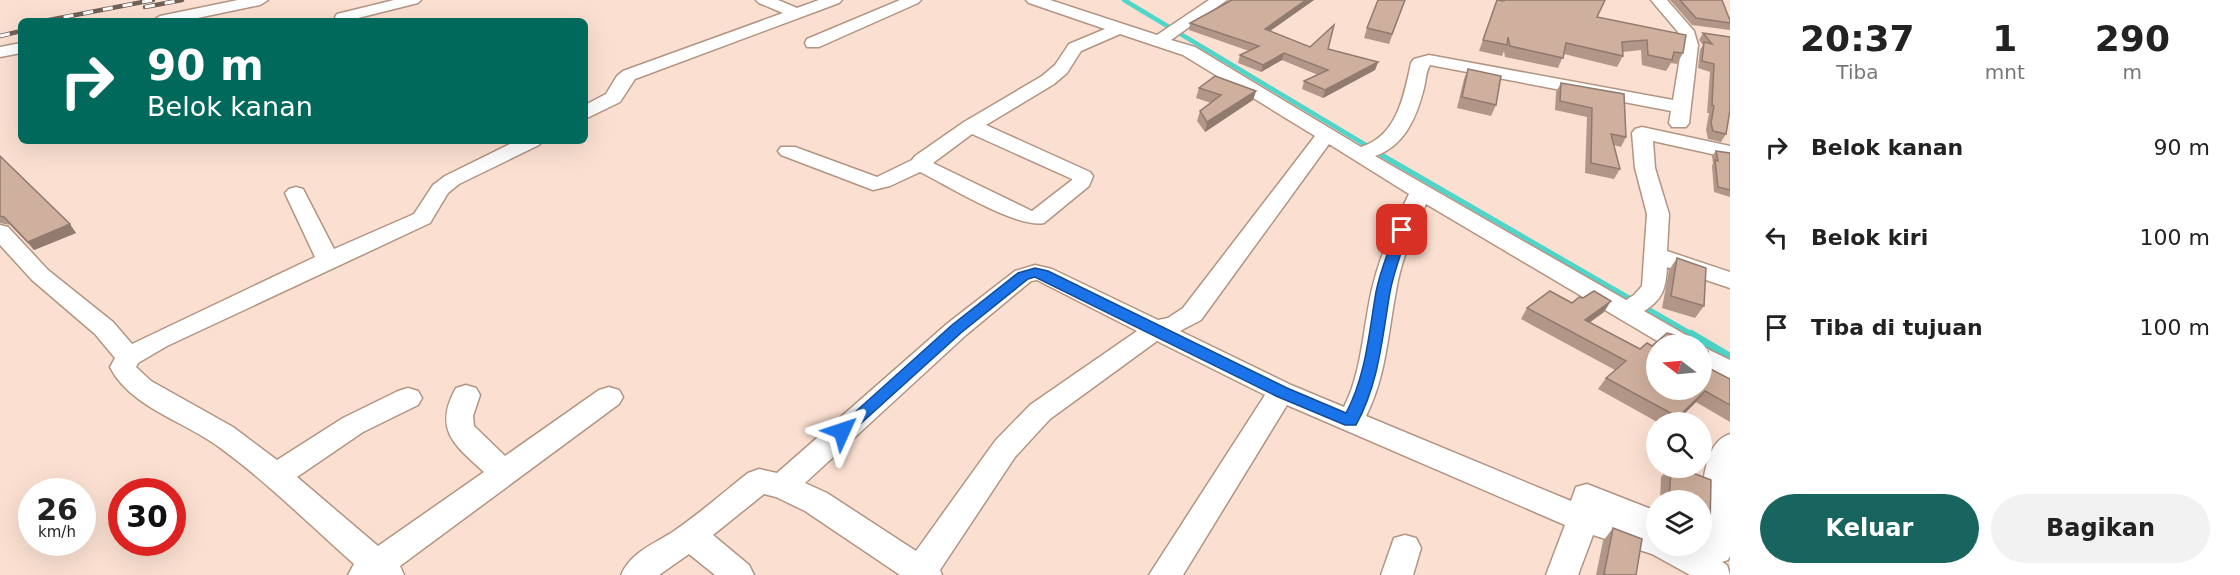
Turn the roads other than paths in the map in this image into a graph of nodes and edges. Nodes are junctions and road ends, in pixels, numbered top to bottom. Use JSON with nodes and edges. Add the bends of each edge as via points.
{"nodes":[{"id":1,"x":260,"y":0,"type":"edge"},
{"id":2,"x":413,"y":0,"type":"edge"},
{"id":3,"x":764,"y":0,"type":"edge"},
{"id":4,"x":834,"y":0,"type":"edge"},
{"id":5,"x":913,"y":0,"type":"edge"},
{"id":6,"x":1034,"y":0,"type":"edge"},
{"id":7,"x":1219,"y":0,"type":"edge"},
{"id":8,"x":1659,"y":0,"type":"edge"},
{"id":9,"x":871,"y":3,"type":"dead end"},
{"id":10,"x":890,"y":10,"type":"junction"},
{"id":11,"x":798,"y":14,"type":"junction"},
{"id":12,"x":343,"y":16,"type":"dead end"},
{"id":13,"x":174,"y":18,"type":"edge"},
{"id":14,"x":1120,"y":28,"type":"junction"},
{"id":15,"x":1686,"y":31,"type":"junction"},
{"id":16,"x":1169,"y":33,"type":"junction"},
{"id":17,"x":1708,"y":34,"type":"edge"},
{"id":18,"x":813,"y":43,"type":"dead end"},
{"id":19,"x":18,"y":49,"type":"edge"},
{"id":20,"x":0,"y":52,"type":"edge"},
{"id":21,"x":1681,"y":106,"type":"junction"},
{"id":22,"x":588,"y":111,"type":"edge"},
{"id":23,"x":971,"y":126,"type":"junction"},
{"id":24,"x":1327,"y":133,"type":"junction"},
{"id":25,"x":1681,"y":140,"type":"junction"},
{"id":26,"x":526,"y":144,"type":"edge"},
{"id":27,"x":788,"y":151,"type":"dead end"},
{"id":28,"x":1370,"y":151,"type":"junction"},
{"id":29,"x":1730,"y":152,"type":"edge"},
{"id":30,"x":922,"y":163,"type":"junction"},
{"id":31,"x":1421,"y":192,"type":"junction"},
{"id":32,"x":297,"y":193,"type":"dead end"},
{"id":33,"x":0,"y":232,"type":"edge"},
{"id":34,"x":1655,"y":255,"type":"junction"},
{"id":35,"x":328,"y":260,"type":"junction"},
{"id":36,"x":1730,"y":280,"type":"edge"},
{"id":37,"x":1626,"y":311,"type":"junction"},
{"id":38,"x":1156,"y":329,"type":"junction"},
{"id":39,"x":1665,"y":334,"type":"edge"},
{"id":40,"x":129,"y":357,"type":"junction"},
{"id":41,"x":1712,"y":361,"type":"edge"},
{"id":42,"x":1730,"y":372,"type":"edge"},
{"id":43,"x":1281,"y":392,"type":"junction"},
{"id":44,"x":466,"y":395,"type":"dead end"},
{"id":45,"x":609,"y":397,"type":"dead end"},
{"id":46,"x":408,"y":398,"type":"dead end"},
{"id":47,"x":1350,"y":421,"type":"junction"},
{"id":48,"x":1730,"y":445,"type":"edge"},
{"id":49,"x":503,"y":472,"type":"junction"},
{"id":50,"x":274,"y":477,"type":"junction"},
{"id":51,"x":782,"y":486,"type":"junction"},
{"id":52,"x":1583,"y":519,"type":"junction"},
{"id":53,"x":1646,"y":520,"type":"edge"},
{"id":54,"x":685,"y":540,"type":"junction"},
{"id":55,"x":1646,"y":540,"type":"edge"},
{"id":56,"x":1701,"y":556,"type":"edge"},
{"id":57,"x":1716,"y":557,"type":"edge"},
{"id":58,"x":377,"y":572,"type":"edge"},
{"id":59,"x":923,"y":573,"type":"edge"},
{"id":60,"x":637,"y":575,"type":"edge"},
{"id":61,"x":738,"y":575,"type":"edge"},
{"id":62,"x":1165,"y":575,"type":"edge"},
{"id":63,"x":1562,"y":575,"type":"edge"}],
"edges":[{"from":1,"to":13,"type":"street"},
{"from":2,"to":12,"type":"street"},
{"from":3,"to":11,"type":"street"},
{"from":4,"to":11,"type":"street"},
{"from":5,"to":10,"type":"street"},
{"from":6,"to":14,"type":"street"},
{"from":7,"to":16,"type":"street"},
{"from":8,"to":15,"type":"street"},
{"from":9,"to":10,"type":"street"},
{"from":10,"to":18,"type":"street"},
{"from":11,"to":22,"type":"street","via":[[629,75],[613,98]]},
{"from":14,"to":16,"type":"street"},
{"from":14,"to":23,"type":"street","via":[[1075,48],[1048,80]]},
{"from":15,"to":17,"type":"street"},
{"from":15,"to":21,"type":"street","via":[[1690,45]]},
{"from":16,"to":24,"type":"street","via":[[1188,51]]},
{"from":19,"to":20,"type":"street"},
{"from":21,"to":25,"type":"street"},
{"from":21,"to":28,"type":"street","via":[[1429,60],[1420,63],[1406,115]]},
{"from":23,"to":30,"type":"street"},
{"from":23,"to":30,"type":"street","via":[[1083,176],[1083,181],[1031,218]]},
{"from":24,"to":28,"type":"street"},
{"from":24,"to":38,"type":"street","via":[[1192,314],[1176,324]]},
{"from":25,"to":29,"type":"street"},
{"from":25,"to":34,"type":"street","via":[[1642,133],[1645,168],[1658,214]]},
{"from":26,"to":35,"type":"street","via":[[452,180],[440,189],[422,218]]},
{"from":27,"to":30,"type":"street","via":[[873,184]]},
{"from":28,"to":31,"type":"street"},
{"from":31,"to":37,"type":"street"},
{"from":31,"to":47,"type":"street","via":[[1396,245],[1363,396]]},
{"from":32,"to":35,"type":"street"},
{"from":33,"to":40,"type":"street","via":[[40,274],[104,328]]},
{"from":34,"to":36,"type":"street"},
{"from":34,"to":37,"type":"street","via":[[1654,287],[1649,296]]},
{"from":35,"to":40,"type":"street"},
{"from":37,"to":39,"type":"street"},
{"from":38,"to":43,"type":"street"},
{"from":38,"to":51,"type":"street","via":[[1044,274],[1023,276],[957,329]]},
{"from":38,"to":59,"type":"street","via":[[1040,412],[1005,449]]},
{"from":40,"to":50,"type":"street","via":[[123,367],[126,376],[233,442]]},
{"from":41,"to":42,"type":"street"},
{"from":43,"to":47,"type":"street"},
{"from":43,"to":62,"type":"street"},
{"from":44,"to":49,"type":"street","via":[[459,426]]},
{"from":45,"to":49,"type":"street"},
{"from":46,"to":50,"type":"street","via":[[353,425]]},
{"from":47,"to":52,"type":"street"},
{"from":48,"to":57,"type":"street","via":[[1719,463]]},
{"from":49,"to":58,"type":"street"},
{"from":50,"to":58,"type":"street"},
{"from":51,"to":54,"type":"street","via":[[759,481]]},
{"from":51,"to":59,"type":"street","via":[[816,502]]},
{"from":52,"to":53,"type":"street","via":[[1587,496]]},
{"from":52,"to":55,"type":"street"},
{"from":52,"to":63,"type":"street"},
{"from":54,"to":60,"type":"street"},
{"from":54,"to":61,"type":"street","via":[[699,542]]},
{"from":56,"to":57,"type":"street"}]}
